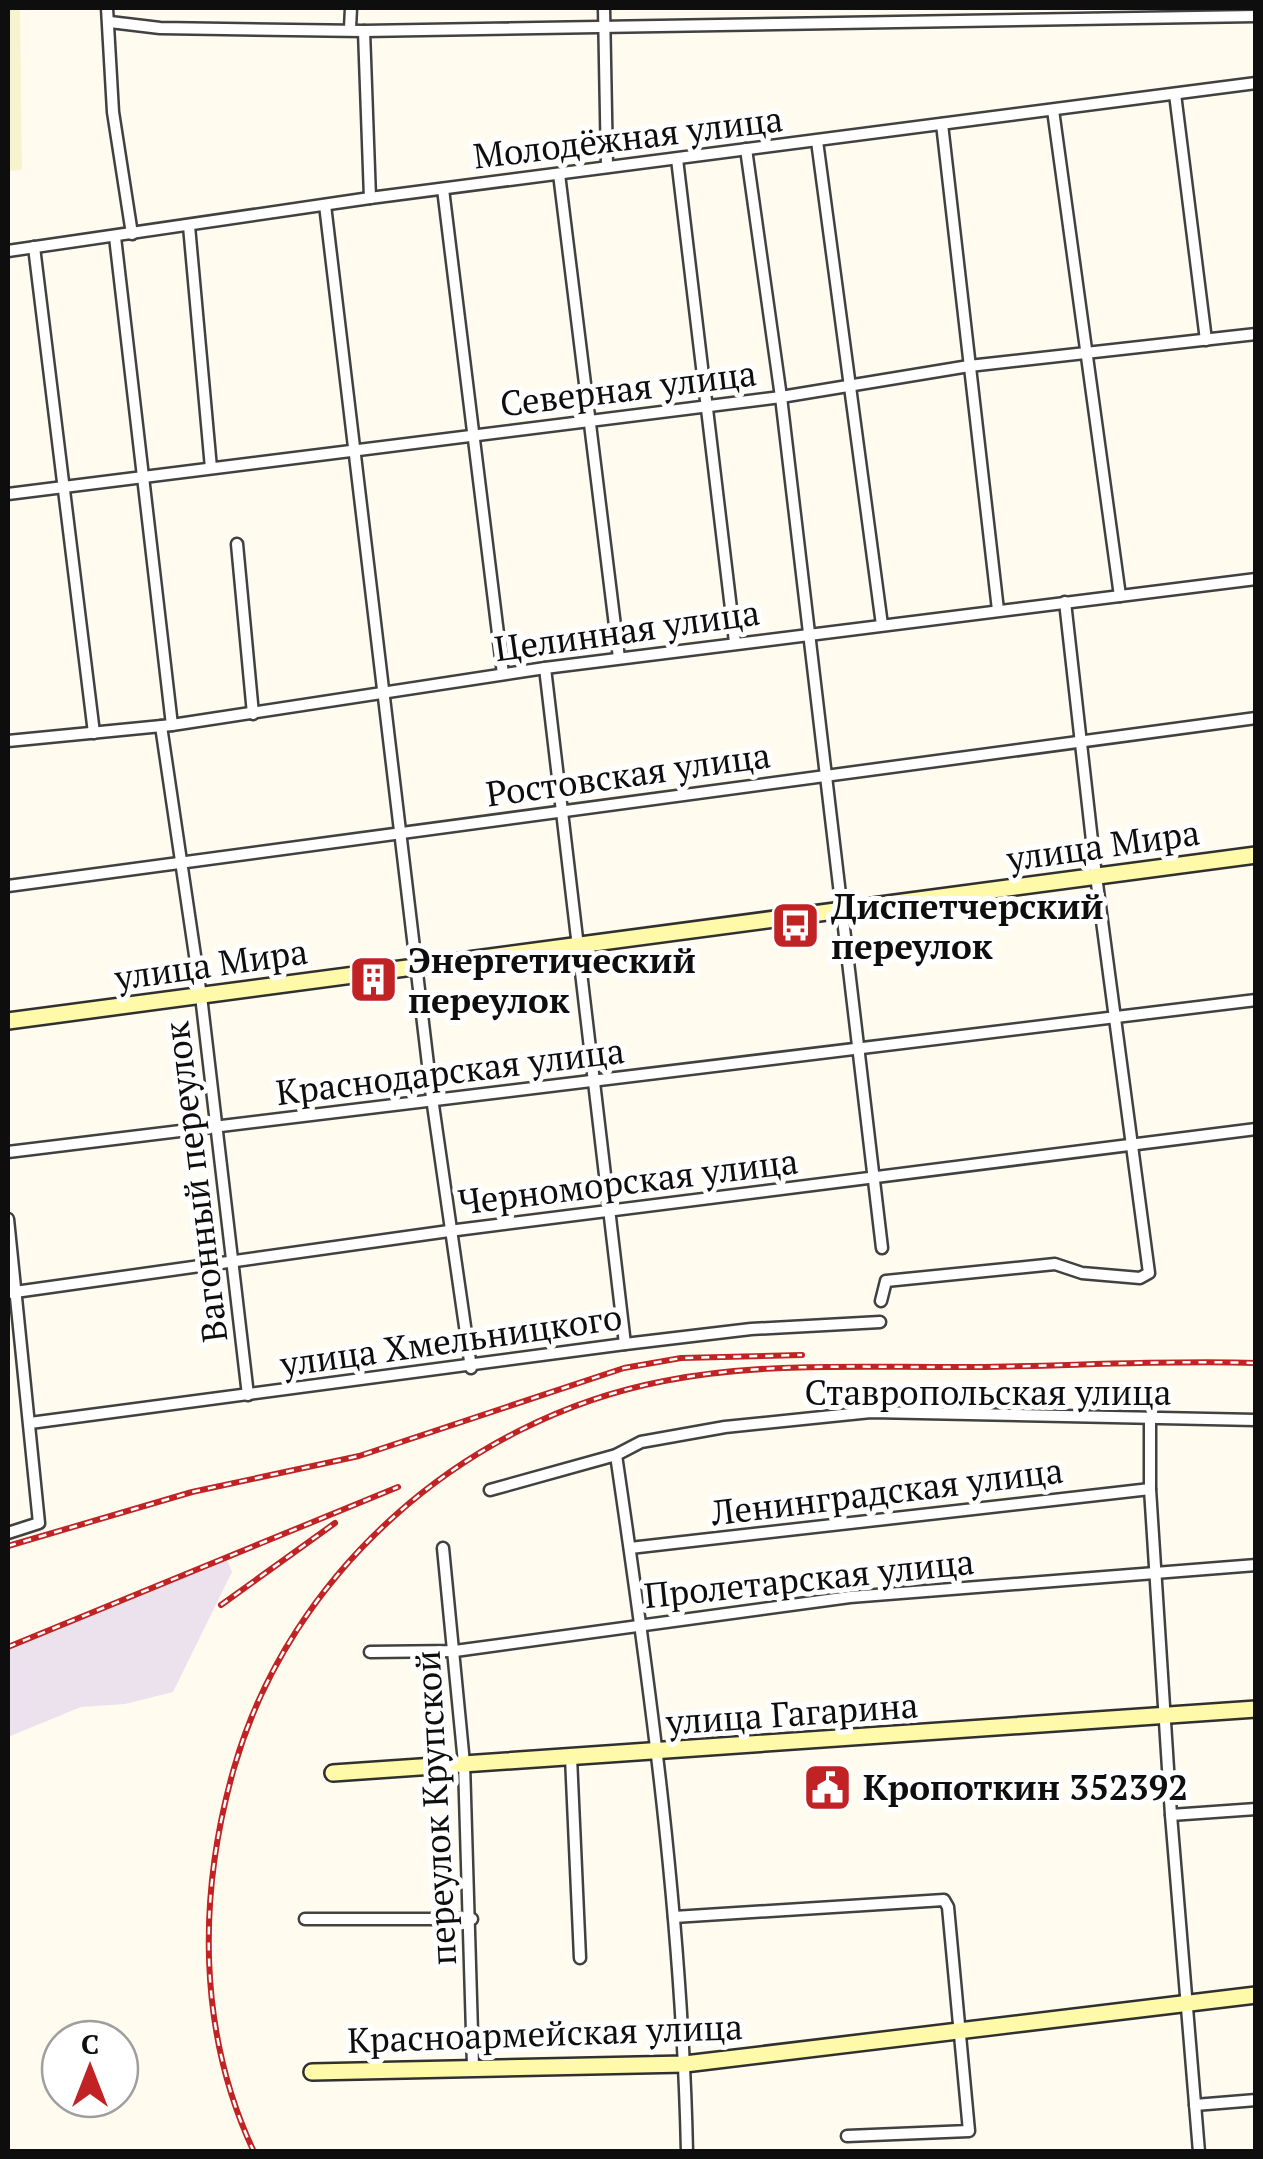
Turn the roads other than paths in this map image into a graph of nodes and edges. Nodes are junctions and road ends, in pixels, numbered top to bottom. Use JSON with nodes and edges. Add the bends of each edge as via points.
{"nodes":[{"id":1,"x":107,"y":8,"type":"edge"},
{"id":2,"x":350,"y":8,"type":"edge"},
{"id":3,"x":604,"y":8,"type":"edge"},
{"id":4,"x":1014,"y":8,"type":"edge"},
{"id":5,"x":1256,"y":16,"type":"edge"},
{"id":6,"x":1014,"y":21,"type":"junction"},
{"id":7,"x":110,"y":22,"type":"junction"},
{"id":8,"x":604,"y":27,"type":"junction"},
{"id":9,"x":350,"y":28,"type":"junction"},
{"id":10,"x":364,"y":32,"type":"junction"},
{"id":11,"x":1256,"y":84,"type":"edge"},
{"id":12,"x":1175,"y":94,"type":"junction"},
{"id":13,"x":1053,"y":110,"type":"junction"},
{"id":14,"x":942,"y":124,"type":"junction"},
{"id":15,"x":817,"y":141,"type":"junction"},
{"id":16,"x":746,"y":149,"type":"junction"},
{"id":17,"x":677,"y":158,"type":"junction"},
{"id":18,"x":606,"y":167,"type":"junction"},
{"id":19,"x":559,"y":174,"type":"junction"},
{"id":20,"x":443,"y":188,"type":"junction"},
{"id":21,"x":370,"y":198,"type":"junction"},
{"id":22,"x":325,"y":204,"type":"junction"},
{"id":23,"x":189,"y":226,"type":"junction"},
{"id":24,"x":132,"y":234,"type":"junction"},
{"id":25,"x":115,"y":237,"type":"junction"},
{"id":26,"x":34,"y":247,"type":"junction"},
{"id":27,"x":8,"y":250,"type":"edge"},
{"id":28,"x":1256,"y":334,"type":"edge"},
{"id":29,"x":1206,"y":340,"type":"junction"},
{"id":30,"x":1087,"y":352,"type":"junction"},
{"id":31,"x":969,"y":366,"type":"junction"},
{"id":32,"x":852,"y":385,"type":"junction"},
{"id":33,"x":781,"y":397,"type":"junction"},
{"id":34,"x":706,"y":406,"type":"junction"},
{"id":35,"x":591,"y":419,"type":"junction"},
{"id":36,"x":471,"y":435,"type":"junction"},
{"id":37,"x":355,"y":451,"type":"junction"},
{"id":38,"x":211,"y":468,"type":"junction"},
{"id":39,"x":142,"y":477,"type":"junction"},
{"id":40,"x":64,"y":489,"type":"junction"},
{"id":41,"x":8,"y":494,"type":"edge"},
{"id":42,"x":237,"y":544,"type":"dead end"},
{"id":43,"x":1256,"y":579,"type":"edge"},
{"id":44,"x":1120,"y":596,"type":"junction"},
{"id":45,"x":1065,"y":602,"type":"junction"},
{"id":46,"x":998,"y":610,"type":"junction"},
{"id":47,"x":882,"y":625,"type":"junction"},
{"id":48,"x":810,"y":633,"type":"junction"},
{"id":49,"x":735,"y":642,"type":"junction"},
{"id":50,"x":619,"y":658,"type":"junction"},
{"id":51,"x":545,"y":668,"type":"junction"},
{"id":52,"x":502,"y":674,"type":"junction"},
{"id":53,"x":386,"y":695,"type":"junction"},
{"id":54,"x":252,"y":714,"type":"junction"},
{"id":55,"x":1256,"y":718,"type":"edge"},
{"id":56,"x":166,"y":725,"type":"junction"},
{"id":57,"x":94,"y":733,"type":"junction"},
{"id":58,"x":8,"y":741,"type":"edge"},
{"id":59,"x":1081,"y":743,"type":"junction"},
{"id":60,"x":827,"y":776,"type":"junction"},
{"id":61,"x":563,"y":810,"type":"junction"},
{"id":62,"x":402,"y":832,"type":"junction"},
{"id":63,"x":1256,"y":855,"type":"edge"},
{"id":64,"x":182,"y":860,"type":"junction"},
{"id":65,"x":1096,"y":876,"type":"junction"},
{"id":66,"x":8,"y":886,"type":"edge"},
{"id":67,"x":841,"y":913,"type":"junction"},
{"id":68,"x":578,"y":944,"type":"junction"},
{"id":69,"x":418,"y":965,"type":"junction"},
{"id":70,"x":200,"y":996,"type":"junction"},
{"id":71,"x":1256,"y":1000,"type":"edge"},
{"id":72,"x":1114,"y":1014,"type":"junction"},
{"id":73,"x":8,"y":1021,"type":"edge"},
{"id":74,"x":860,"y":1045,"type":"junction"},
{"id":75,"x":596,"y":1081,"type":"junction"},
{"id":76,"x":432,"y":1098,"type":"junction"},
{"id":77,"x":218,"y":1129,"type":"junction"},
{"id":78,"x":1256,"y":1129,"type":"edge"},
{"id":79,"x":1131,"y":1147,"type":"junction"},
{"id":80,"x":8,"y":1152,"type":"edge"},
{"id":81,"x":875,"y":1179,"type":"junction"},
{"id":82,"x":612,"y":1212,"type":"junction"},
{"id":83,"x":8,"y":1219,"type":"edge"},
{"id":84,"x":449,"y":1231,"type":"junction"},
{"id":85,"x":882,"y":1248,"type":"dead end"},
{"id":86,"x":233,"y":1260,"type":"junction"},
{"id":87,"x":12,"y":1292,"type":"edge"},
{"id":88,"x":881,"y":1300,"type":"dead end"},
{"id":89,"x":880,"y":1322,"type":"dead end"},
{"id":90,"x":625,"y":1344,"type":"junction"},
{"id":91,"x":471,"y":1368,"type":"junction"},
{"id":92,"x":248,"y":1395,"type":"junction"},
{"id":93,"x":1150,"y":1419,"type":"junction"},
{"id":94,"x":1256,"y":1420,"type":"edge"},
{"id":95,"x":30,"y":1423,"type":"junction"},
{"id":96,"x":616,"y":1455,"type":"junction"},
{"id":97,"x":1150,"y":1489,"type":"junction"},
{"id":98,"x":490,"y":1490,"type":"dead end"},
{"id":99,"x":8,"y":1533,"type":"edge"},
{"id":100,"x":443,"y":1548,"type":"dead end"},
{"id":101,"x":630,"y":1548,"type":"junction"},
{"id":102,"x":1256,"y":1565,"type":"edge"},
{"id":103,"x":1156,"y":1574,"type":"junction"},
{"id":104,"x":642,"y":1623,"type":"junction"},
{"id":105,"x":454,"y":1651,"type":"junction"},
{"id":106,"x":370,"y":1652,"type":"dead end"},
{"id":107,"x":1256,"y":1709,"type":"edge"},
{"id":108,"x":1164,"y":1715,"type":"junction"},
{"id":109,"x":659,"y":1753,"type":"junction"},
{"id":110,"x":571,"y":1757,"type":"junction"},
{"id":111,"x":464,"y":1763,"type":"junction"},
{"id":112,"x":333,"y":1773,"type":"dead end"},
{"id":113,"x":1256,"y":1809,"type":"edge"},
{"id":114,"x":1170,"y":1816,"type":"junction"},
{"id":115,"x":674,"y":1917,"type":"junction"},
{"id":116,"x":472,"y":1919,"type":"junction"},
{"id":117,"x":305,"y":1920,"type":"dead end"},
{"id":118,"x":580,"y":1958,"type":"dead end"},
{"id":119,"x":1256,"y":1996,"type":"edge"},
{"id":120,"x":1188,"y":2005,"type":"junction"},
{"id":121,"x":959,"y":2031,"type":"junction"},
{"id":122,"x":685,"y":2064,"type":"junction"},
{"id":123,"x":472,"y":2066,"type":"junction"},
{"id":124,"x":312,"y":2072,"type":"dead end"},
{"id":125,"x":1256,"y":2100,"type":"edge"},
{"id":126,"x":1195,"y":2105,"type":"junction"},
{"id":127,"x":847,"y":2136,"type":"dead end"},
{"id":128,"x":687,"y":2152,"type":"edge"},
{"id":129,"x":1200,"y":2152,"type":"edge"}],
"edges":[{"from":1,"to":7,"type":"street"},
{"from":2,"to":9,"type":"street"},
{"from":3,"to":8,"type":"street"},
{"from":4,"to":6,"type":"street"},
{"from":5,"to":6,"type":"street"},
{"from":6,"to":8,"type":"street"},
{"from":7,"to":9,"type":"street"},
{"from":7,"to":24,"type":"street","via":[[114,112]]},
{"from":8,"to":10,"type":"street"},
{"from":8,"to":18,"type":"street"},
{"from":9,"to":10,"type":"street"},
{"from":10,"to":21,"type":"street"},
{"from":11,"to":12,"type":"street","name":"Молодёжная улица"},
{"from":12,"to":13,"type":"street","name":"Молодёжная улица"},
{"from":12,"to":29,"type":"street"},
{"from":13,"to":14,"type":"street","name":"Молодёжная улица"},
{"from":13,"to":30,"type":"street"},
{"from":14,"to":15,"type":"street","name":"Молодёжная улица"},
{"from":14,"to":31,"type":"street"},
{"from":15,"to":16,"type":"street","name":"Молодёжная улица"},
{"from":15,"to":32,"type":"street"},
{"from":16,"to":17,"type":"street","name":"Молодёжная улица"},
{"from":16,"to":33,"type":"street"},
{"from":17,"to":18,"type":"street","name":"Молодёжная улица"},
{"from":17,"to":34,"type":"street"},
{"from":18,"to":19,"type":"street","name":"Молодёжная улица"},
{"from":19,"to":20,"type":"street","name":"Молодёжная улица"},
{"from":19,"to":35,"type":"street"},
{"from":20,"to":21,"type":"street","name":"Молодёжная улица"},
{"from":20,"to":36,"type":"street"},
{"from":21,"to":22,"type":"street","name":"Молодёжная улица"},
{"from":22,"to":23,"type":"street","name":"Молодёжная улица"},
{"from":22,"to":37,"type":"street"},
{"from":23,"to":24,"type":"street","name":"Молодёжная улица"},
{"from":23,"to":38,"type":"street"},
{"from":24,"to":25,"type":"street","name":"Молодёжная улица"},
{"from":25,"to":26,"type":"street","name":"Молодёжная улица"},
{"from":25,"to":39,"type":"street","name":"Вагонный переулок"},
{"from":26,"to":27,"type":"street","name":"Молодёжная улица"},
{"from":26,"to":40,"type":"street"},
{"from":28,"to":29,"type":"street","name":"Северная улица"},
{"from":29,"to":30,"type":"street","name":"Северная улица"},
{"from":30,"to":31,"type":"street","name":"Северная улица"},
{"from":30,"to":44,"type":"street"},
{"from":31,"to":32,"type":"street","name":"Северная улица"},
{"from":31,"to":46,"type":"street"},
{"from":32,"to":33,"type":"street","name":"Северная улица"},
{"from":32,"to":47,"type":"street"},
{"from":33,"to":34,"type":"street","name":"Северная улица"},
{"from":33,"to":48,"type":"street"},
{"from":34,"to":35,"type":"street","name":"Северная улица"},
{"from":34,"to":49,"type":"street"},
{"from":35,"to":36,"type":"street","name":"Северная улица"},
{"from":35,"to":50,"type":"street"},
{"from":36,"to":37,"type":"street","name":"Северная улица"},
{"from":36,"to":52,"type":"street"},
{"from":37,"to":38,"type":"street","name":"Северная улица"},
{"from":37,"to":53,"type":"street"},
{"from":38,"to":39,"type":"street","name":"Северная улица"},
{"from":39,"to":40,"type":"street","name":"Северная улица"},
{"from":39,"to":56,"type":"street","name":"Вагонный переулок"},
{"from":40,"to":41,"type":"street","name":"Северная улица"},
{"from":40,"to":57,"type":"street"},
{"from":42,"to":54,"type":"street"},
{"from":43,"to":44,"type":"street","name":"Целинная улица"},
{"from":44,"to":45,"type":"street","name":"Целинная улица"},
{"from":45,"to":46,"type":"street","name":"Целинная улица"},
{"from":45,"to":59,"type":"street"},
{"from":46,"to":47,"type":"street","name":"Целинная улица"},
{"from":47,"to":48,"type":"street","name":"Целинная улица"},
{"from":48,"to":49,"type":"street","name":"Целинная улица"},
{"from":48,"to":60,"type":"street"},
{"from":49,"to":50,"type":"street","name":"Целинная улица"},
{"from":50,"to":51,"type":"street","name":"Целинная улица"},
{"from":51,"to":52,"type":"street","name":"Целинная улица"},
{"from":51,"to":61,"type":"street"},
{"from":52,"to":53,"type":"street","name":"Целинная улица"},
{"from":53,"to":54,"type":"street","name":"Целинная улица"},
{"from":53,"to":62,"type":"street"},
{"from":54,"to":56,"type":"street","name":"Целинная улица"},
{"from":55,"to":59,"type":"street","name":"Ростовская улица"},
{"from":56,"to":57,"type":"street","name":"Целинная улица"},
{"from":56,"to":64,"type":"street","name":"Вагонный переулок"},
{"from":57,"to":58,"type":"street","name":"Целинная улица"},
{"from":59,"to":60,"type":"street","name":"Ростовская улица"},
{"from":59,"to":65,"type":"street"},
{"from":60,"to":61,"type":"street","name":"Ростовская улица"},
{"from":60,"to":67,"type":"street"},
{"from":61,"to":62,"type":"street","name":"Ростовская улица"},
{"from":61,"to":68,"type":"street"},
{"from":62,"to":64,"type":"street","name":"Ростовская улица"},
{"from":62,"to":69,"type":"street"},
{"from":63,"to":65,"type":"street","name":"улица Мира"},
{"from":64,"to":66,"type":"street","name":"Ростовская улица"},
{"from":64,"to":70,"type":"street","name":"Вагонный переулок"},
{"from":65,"to":67,"type":"street","name":"улица Мира"},
{"from":65,"to":72,"type":"street"},
{"from":67,"to":68,"type":"street","name":"улица Мира"},
{"from":67,"to":74,"type":"street"},
{"from":68,"to":69,"type":"street","name":"улица Мира"},
{"from":68,"to":75,"type":"street"},
{"from":69,"to":70,"type":"street","name":"улица Мира"},
{"from":69,"to":76,"type":"street"},
{"from":70,"to":73,"type":"street","name":"улица Мира"},
{"from":70,"to":77,"type":"street","name":"Вагонный переулок"},
{"from":71,"to":72,"type":"street","name":"Краснодарская улица"},
{"from":72,"to":74,"type":"street","name":"Краснодарская улица"},
{"from":72,"to":79,"type":"street"},
{"from":74,"to":75,"type":"street","name":"Краснодарская улица"},
{"from":74,"to":81,"type":"street"},
{"from":75,"to":76,"type":"street","name":"Краснодарская улица"},
{"from":75,"to":82,"type":"street"},
{"from":76,"to":77,"type":"street","name":"Краснодарская улица"},
{"from":76,"to":84,"type":"street"},
{"from":77,"to":80,"type":"street","name":"Краснодарская улица"},
{"from":77,"to":86,"type":"street","name":"Вагонный переулок"},
{"from":78,"to":79,"type":"street","name":"Черноморская улица"},
{"from":79,"to":81,"type":"street","name":"Черноморская улица"},
{"from":79,"to":88,"type":"street","via":[[1149,1274],[1082,1273],[1055,1264],[886,1281]]},
{"from":81,"to":82,"type":"street","name":"Черноморская улица"},
{"from":81,"to":85,"type":"street"},
{"from":82,"to":84,"type":"street","name":"Черноморская улица"},
{"from":82,"to":90,"type":"street"},
{"from":83,"to":87,"type":"street"},
{"from":84,"to":86,"type":"street","name":"Черноморская улица"},
{"from":84,"to":91,"type":"street"},
{"from":86,"to":87,"type":"street","name":"Черноморская улица"},
{"from":86,"to":92,"type":"street","name":"Вагонный переулок"},
{"from":87,"to":95,"type":"street"},
{"from":89,"to":90,"type":"street","name":"улица Хмельницкого"},
{"from":90,"to":91,"type":"street","name":"улица Хмельницкого"},
{"from":91,"to":92,"type":"street","name":"улица Хмельницкого"},
{"from":92,"to":95,"type":"street","name":"улица Хмельницкого"},
{"from":93,"to":94,"type":"street","name":"Ставропольская улица"},
{"from":93,"to":96,"type":"street","name":"Ставропольская улица","via":[[828,1415],[641,1442]]},
{"from":93,"to":97,"type":"street"},
{"from":95,"to":99,"type":"street","via":[[39,1523]]},
{"from":96,"to":98,"type":"street","name":"Ставропольская улица"},
{"from":96,"to":101,"type":"street"},
{"from":97,"to":101,"type":"street","name":"Ленинградская улица"},
{"from":97,"to":103,"type":"street"},
{"from":100,"to":105,"type":"street","name":"переулок Крупской"},
{"from":101,"to":104,"type":"street"},
{"from":102,"to":103,"type":"street","name":"Пролетарская улица"},
{"from":103,"to":104,"type":"street","name":"Пролетарская улица","via":[[850,1597]]},
{"from":103,"to":108,"type":"street"},
{"from":104,"to":105,"type":"street","name":"Пролетарская улица"},
{"from":104,"to":109,"type":"street"},
{"from":105,"to":106,"type":"street","name":"Пролетарская улица"},
{"from":105,"to":111,"type":"street","name":"переулок Крупской"},
{"from":107,"to":108,"type":"street","name":"улица Гагарина"},
{"from":108,"to":109,"type":"street","name":"улица Гагарина"},
{"from":108,"to":114,"type":"street"},
{"from":109,"to":110,"type":"street","name":"улица Гагарина"},
{"from":109,"to":115,"type":"street"},
{"from":110,"to":111,"type":"street","name":"улица Гагарина"},
{"from":110,"to":118,"type":"street"},
{"from":111,"to":112,"type":"street","name":"улица Гагарина"},
{"from":111,"to":116,"type":"street","name":"переулок Крупской"},
{"from":113,"to":114,"type":"street"},
{"from":114,"to":120,"type":"street"},
{"from":115,"to":121,"type":"street","via":[[944,1900]]},
{"from":115,"to":122,"type":"street"},
{"from":116,"to":117,"type":"street"},
{"from":116,"to":123,"type":"street","name":"переулок Крупской"},
{"from":119,"to":120,"type":"street","name":"Красноармейская улица"},
{"from":120,"to":121,"type":"street","name":"Красноармейская улица"},
{"from":120,"to":126,"type":"street"},
{"from":121,"to":122,"type":"street","name":"Красноармейская улица"},
{"from":121,"to":127,"type":"street","via":[[969,2131]]},
{"from":122,"to":123,"type":"street","name":"Красноармейская улица"},
{"from":122,"to":128,"type":"street"},
{"from":123,"to":124,"type":"street","name":"Красноармейская улица"},
{"from":125,"to":126,"type":"street"},
{"from":126,"to":129,"type":"street"}]}
